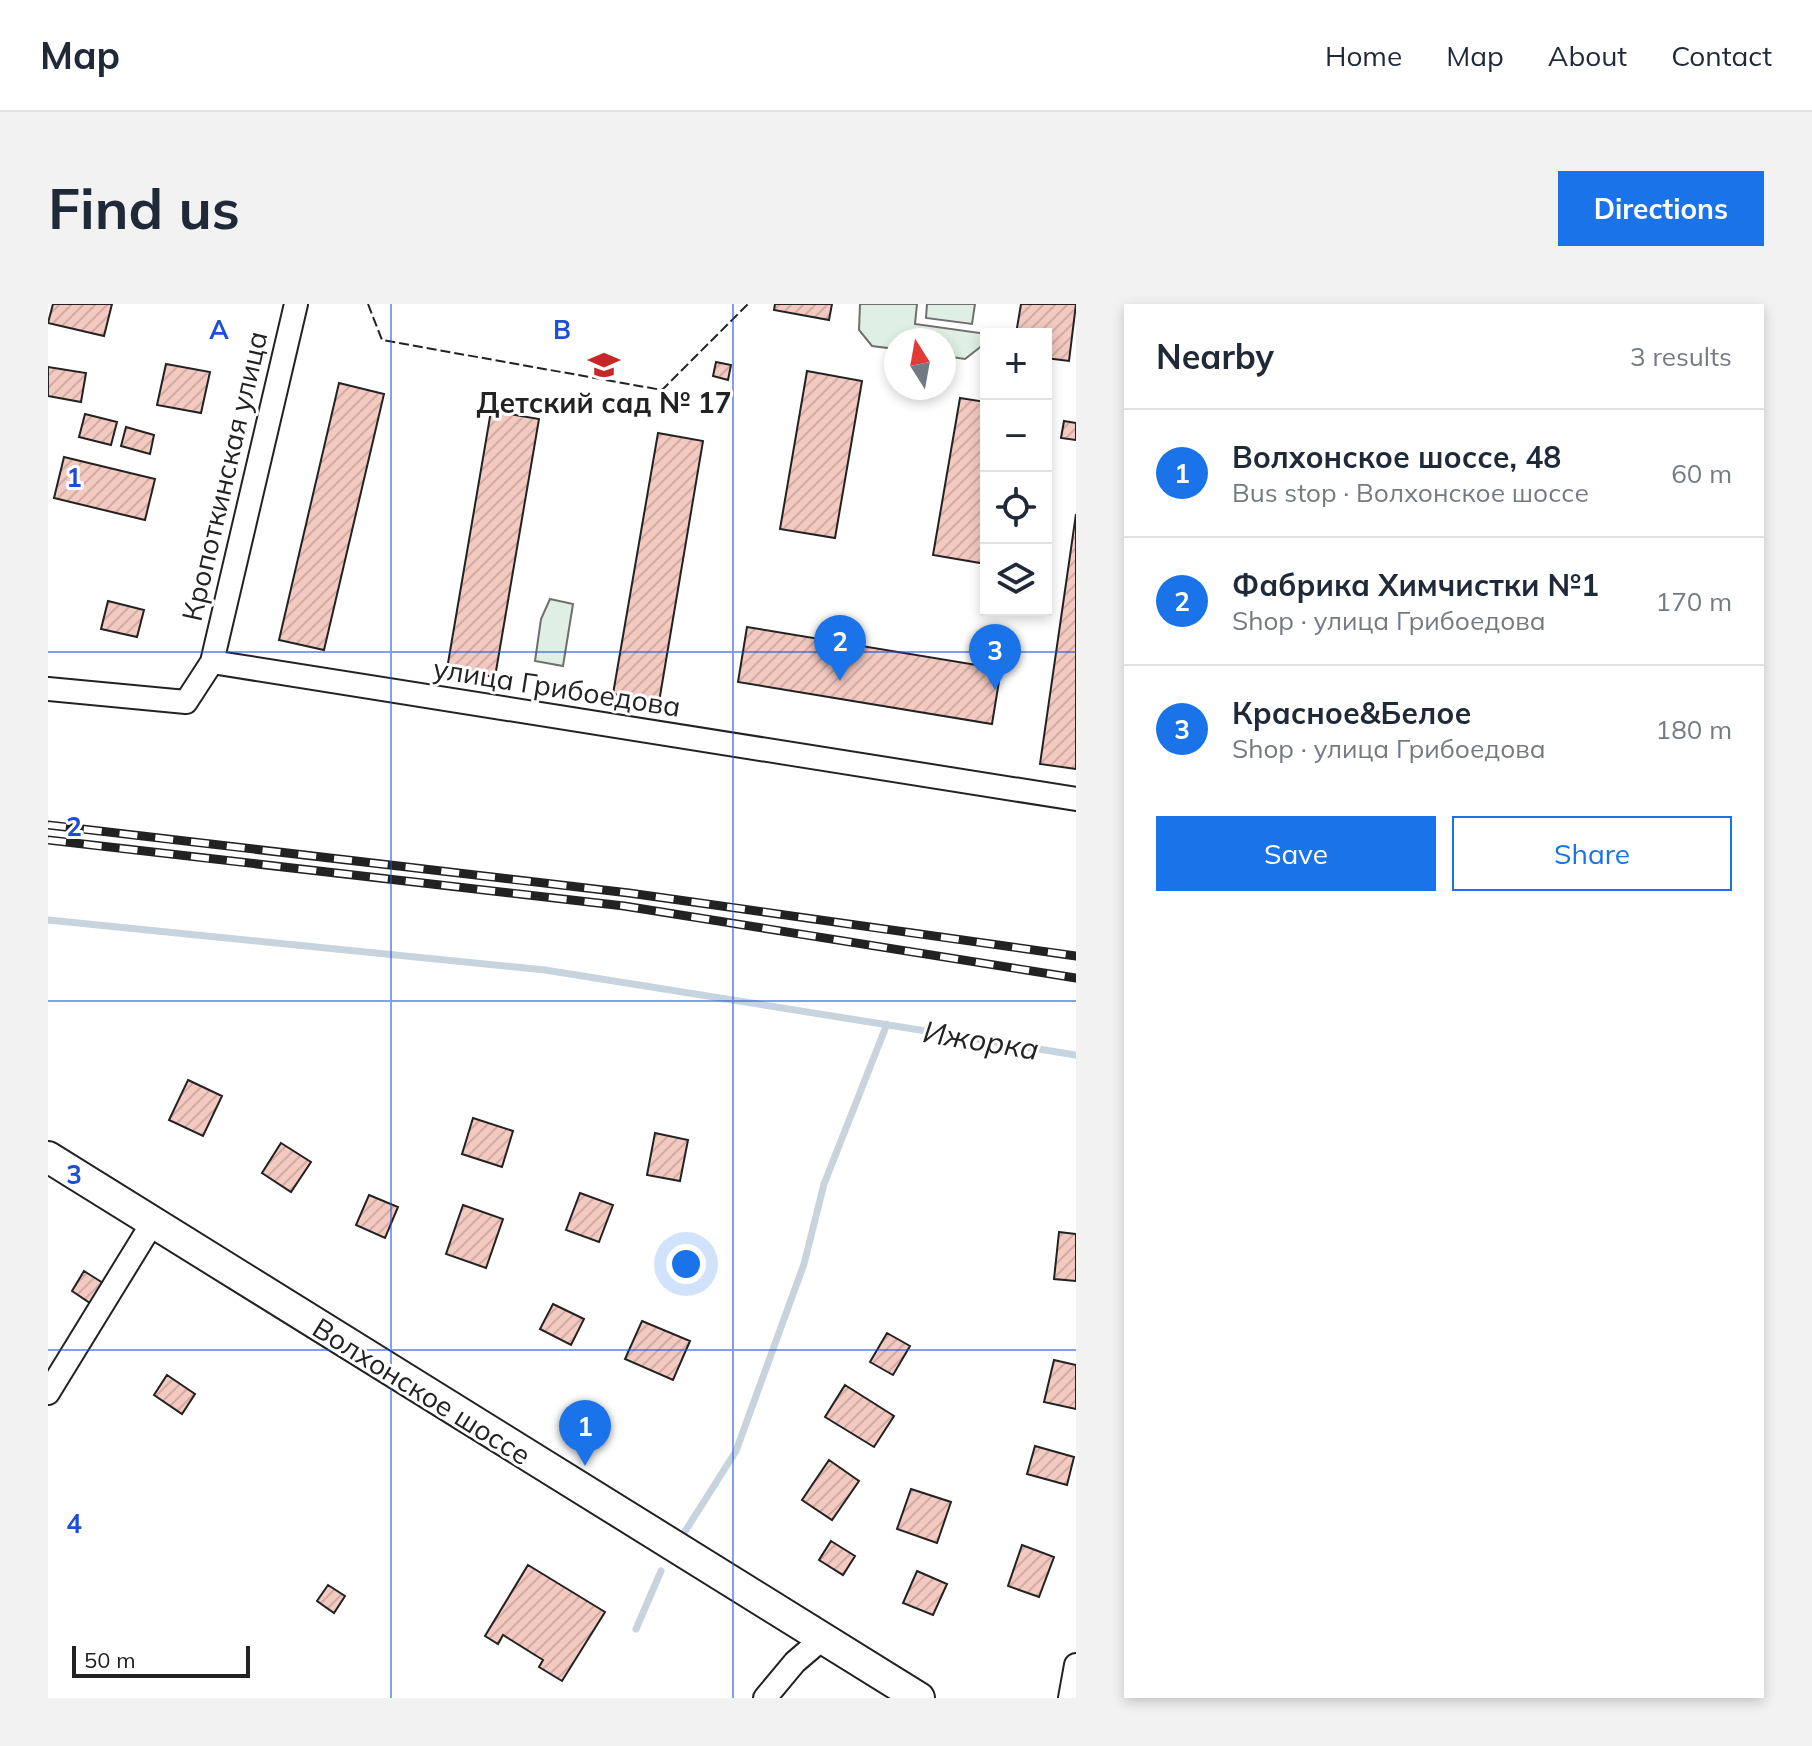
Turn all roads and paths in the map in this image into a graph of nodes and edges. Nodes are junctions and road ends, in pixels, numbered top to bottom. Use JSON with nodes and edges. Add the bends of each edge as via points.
{"nodes":[{"id":1,"x":296,"y":304,"type":"edge"},
{"id":2,"x":212,"y":662,"type":"junction"},
{"id":3,"x":48,"y":689,"type":"edge"},
{"id":4,"x":1076,"y":799,"type":"edge"},
{"id":5,"x":48,"y":1157,"type":"edge"},
{"id":6,"x":153,"y":1222,"type":"junction"},
{"id":7,"x":48,"y":1393,"type":"edge"},
{"id":8,"x":822,"y":1639,"type":"junction"},
{"id":9,"x":1076,"y":1665,"type":"edge"},
{"id":10,"x":765,"y":1698,"type":"edge"},
{"id":11,"x":919,"y":1698,"type":"edge"},
{"id":12,"x":1070,"y":1698,"type":"edge"}],
"edges":[{"from":1,"to":2,"type":"street","name":"Кропоткинская улица"},
{"from":2,"to":3,"type":"street","via":[[186,702]]},
{"from":2,"to":4,"type":"street","name":"улица Грибоедова"},
{"from":5,"to":6,"type":"street","name":"Волхонское шоссе"},
{"from":6,"to":7,"type":"street"},
{"from":6,"to":8,"type":"street","name":"Волхонское шоссе"},
{"from":8,"to":10,"type":"street"},
{"from":8,"to":11,"type":"street","name":"Волхонское шоссе"},
{"from":9,"to":12,"type":"street"}]}
